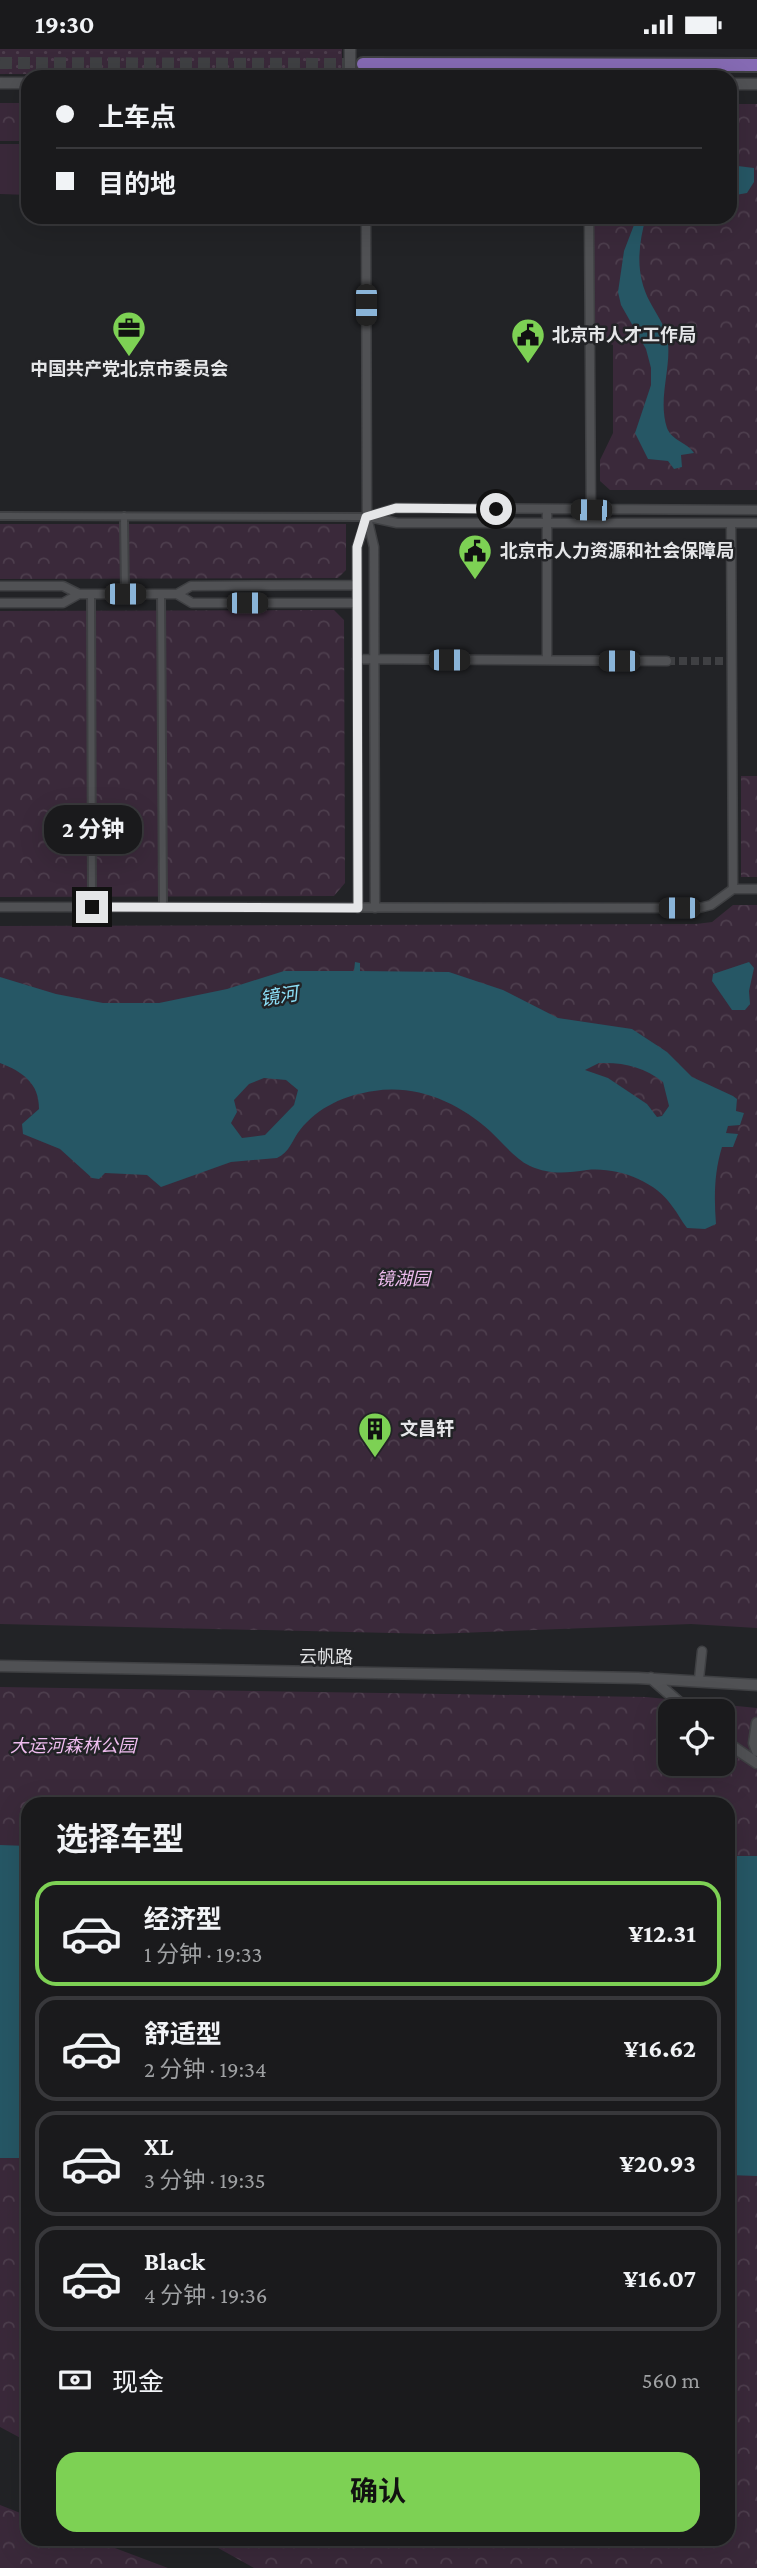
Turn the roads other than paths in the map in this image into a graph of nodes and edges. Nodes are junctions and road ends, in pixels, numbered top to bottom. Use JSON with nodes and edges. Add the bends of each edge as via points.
{"nodes":[{"id":1,"x":350,"y":49,"type":"edge"},
{"id":2,"x":363,"y":64,"type":"tunnel mouth"},
{"id":3,"x":757,"y":65,"type":"edge"},
{"id":4,"x":350,"y":70,"type":"edge"},
{"id":5,"x":0,"y":83,"type":"edge"},
{"id":6,"x":21,"y":83,"type":"edge"},
{"id":7,"x":737,"y":84,"type":"edge"},
{"id":8,"x":757,"y":84,"type":"edge"},
{"id":9,"x":366,"y":224,"type":"edge"},
{"id":10,"x":589,"y":224,"type":"edge"},
{"id":11,"x":547,"y":509,"type":"junction"},
{"id":12,"x":591,"y":510,"type":"junction"},
{"id":13,"x":757,"y":510,"type":"edge"},
{"id":14,"x":0,"y":516,"type":"edge"},
{"id":15,"x":124,"y":516,"type":"junction"},
{"id":16,"x":366,"y":517,"type":"junction"},
{"id":17,"x":591,"y":523,"type":"junction"},
{"id":18,"x":731,"y":523,"type":"junction"},
{"id":19,"x":757,"y":523,"type":"edge"},
{"id":20,"x":547,"y":524,"type":"junction"},
{"id":21,"x":357,"y":585,"type":"junction"},
{"id":22,"x":0,"y":586,"type":"edge"},
{"id":23,"x":79,"y":594,"type":"junction"},
{"id":24,"x":91,"y":594,"type":"junction"},
{"id":25,"x":125,"y":594,"type":"junction"},
{"id":26,"x":161,"y":594,"type":"junction"},
{"id":27,"x":177,"y":594,"type":"junction"},
{"id":28,"x":0,"y":603,"type":"edge"},
{"id":29,"x":357,"y":603,"type":"junction"},
{"id":30,"x":357,"y":659,"type":"junction"},
{"id":31,"x":374,"y":659,"type":"junction"},
{"id":32,"x":547,"y":660,"type":"junction"},
{"id":33,"x":667,"y":661,"type":"tunnel mouth"},
{"id":34,"x":733,"y":889,"type":"junction"},
{"id":35,"x":757,"y":889,"type":"edge"},
{"id":36,"x":0,"y":907,"type":"edge"},
{"id":37,"x":92,"y":907,"type":"junction"},
{"id":38,"x":163,"y":907,"type":"junction"},
{"id":39,"x":358,"y":908,"type":"junction"},
{"id":40,"x":375,"y":908,"type":"junction"},
{"id":41,"x":702,"y":1651,"type":"dead end"},
{"id":42,"x":0,"y":1666,"type":"edge"},
{"id":43,"x":651,"y":1678,"type":"junction"},
{"id":44,"x":699,"y":1679,"type":"junction"},
{"id":45,"x":757,"y":1685,"type":"edge"},
{"id":46,"x":675,"y":1699,"type":"edge"},
{"id":47,"x":757,"y":1723,"type":"edge"},
{"id":48,"x":735,"y":1748,"type":"edge"},
{"id":49,"x":757,"y":1751,"type":"edge"},
{"id":50,"x":757,"y":1763,"type":"edge"}],
"edges":[{"from":1,"to":4,"type":"street"},
{"from":2,"to":3,"type":"main road"},
{"from":5,"to":6,"type":"street"},
{"from":7,"to":8,"type":"street"},
{"from":9,"to":16,"type":"street"},
{"from":10,"to":12,"type":"street"},
{"from":11,"to":12,"type":"street"},
{"from":11,"to":16,"type":"street","via":[[396,508]]},
{"from":11,"to":20,"type":"street"},
{"from":12,"to":13,"type":"street"},
{"from":12,"to":17,"type":"street"},
{"from":14,"to":15,"type":"street"},
{"from":15,"to":16,"type":"street"},
{"from":15,"to":25,"type":"street"},
{"from":16,"to":20,"type":"street","via":[[397,523]]},
{"from":16,"to":21,"type":"street","via":[[357,547]]},
{"from":16,"to":31,"type":"street","via":[[374,547]]},
{"from":17,"to":18,"type":"street"},
{"from":17,"to":20,"type":"street"},
{"from":18,"to":19,"type":"street"},
{"from":18,"to":34,"type":"street","via":[[728,661]]},
{"from":20,"to":32,"type":"street"},
{"from":21,"to":27,"type":"street","via":[[191,586]]},
{"from":21,"to":29,"type":"street"},
{"from":22,"to":23,"type":"street","via":[[63,586]]},
{"from":23,"to":24,"type":"street"},
{"from":23,"to":28,"type":"street","via":[[64,603]]},
{"from":24,"to":25,"type":"street"},
{"from":24,"to":37,"type":"street"},
{"from":25,"to":26,"type":"street"},
{"from":26,"to":27,"type":"street"},
{"from":26,"to":38,"type":"street"},
{"from":27,"to":29,"type":"street","via":[[192,603]]},
{"from":29,"to":30,"type":"street"},
{"from":30,"to":31,"type":"street"},
{"from":30,"to":39,"type":"street"},
{"from":31,"to":32,"type":"street"},
{"from":31,"to":40,"type":"street"},
{"from":32,"to":33,"type":"street"},
{"from":34,"to":35,"type":"street"},
{"from":34,"to":40,"type":"street","via":[[699,908]]},
{"from":36,"to":37,"type":"street"},
{"from":37,"to":38,"type":"street"},
{"from":38,"to":39,"type":"street"},
{"from":39,"to":40,"type":"street"},
{"from":41,"to":44,"type":"street"},
{"from":42,"to":43,"type":"street","name":"云帆路"},
{"from":43,"to":44,"type":"street","name":"云帆路"},
{"from":43,"to":46,"type":"street"},
{"from":44,"to":45,"type":"street","name":"云帆路"},
{"from":47,"to":49,"type":"street"},
{"from":48,"to":50,"type":"street"}]}
